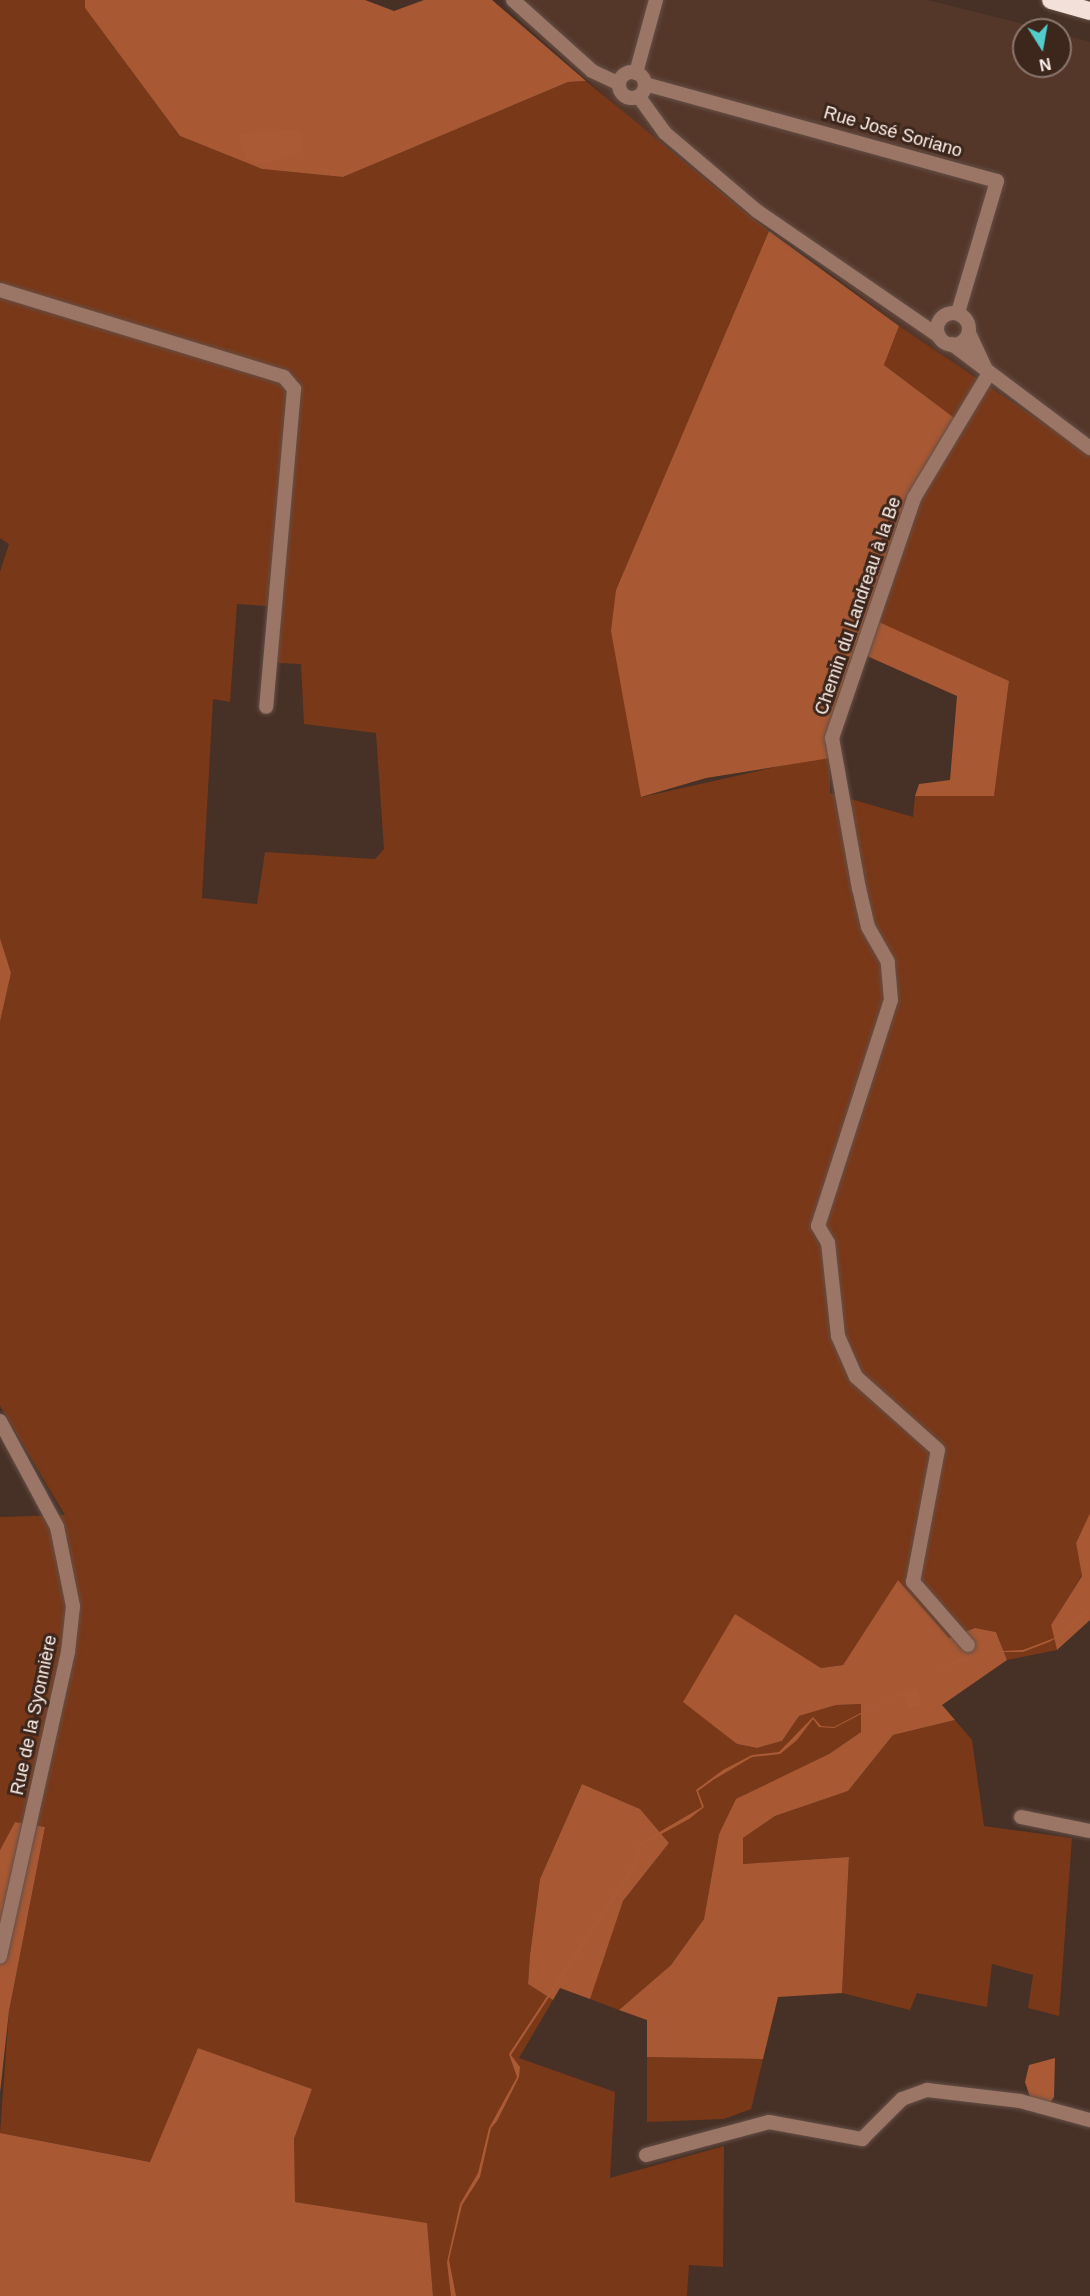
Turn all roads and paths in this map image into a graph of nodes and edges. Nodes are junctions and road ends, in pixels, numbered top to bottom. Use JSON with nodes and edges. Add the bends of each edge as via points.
{"nodes":[{"id":1,"x":513,"y":0,"type":"edge"},
{"id":2,"x":656,"y":0,"type":"edge"},
{"id":3,"x":1051,"y":0,"type":"edge"},
{"id":4,"x":1090,"y":11,"type":"edge"},
{"id":5,"x":636,"y":73,"type":"junction"},
{"id":6,"x":618,"y":83,"type":"junction"},
{"id":7,"x":645,"y":84,"type":"junction"},
{"id":8,"x":639,"y":97,"type":"junction"},
{"id":9,"x":0,"y":290,"type":"edge"},
{"id":10,"x":888,"y":304,"type":"junction"},
{"id":11,"x":958,"y":313,"type":"junction"},
{"id":12,"x":942,"y":317,"type":"junction"},
{"id":13,"x":969,"y":333,"type":"junction"},
{"id":14,"x":939,"y":336,"type":"junction"},
{"id":15,"x":952,"y":344,"type":"junction"},
{"id":16,"x":988,"y":375,"type":"junction"},
{"id":17,"x":1090,"y":448,"type":"edge"},
{"id":18,"x":266,"y":708,"type":"dead end"},
{"id":19,"x":0,"y":1421,"type":"edge"},
{"id":20,"x":968,"y":1645,"type":"dead end"},
{"id":21,"x":1021,"y":1817,"type":"dead end"},
{"id":22,"x":1090,"y":1831,"type":"edge"},
{"id":23,"x":0,"y":1957,"type":"edge"},
{"id":24,"x":1090,"y":2120,"type":"edge"},
{"id":25,"x":646,"y":2155,"type":"dead end"}],
"edges":[{"from":1,"to":6,"type":"street","via":[[592,71]]},
{"from":2,"to":5,"type":"street"},
{"from":3,"to":4,"type":"highway"},
{"from":5,"to":6,"type":"street","via":[[623,75]]},
{"from":5,"to":7,"type":"street"},
{"from":6,"to":8,"type":"street","via":[[626,98]]},
{"from":7,"to":8,"type":"street"},
{"from":7,"to":11,"type":"street","name":"Rue José Soriano","via":[[997,181]]},
{"from":8,"to":10,"type":"street","via":[[665,133],[757,211]]},
{"from":9,"to":18,"type":"street","via":[[284,377],[294,388]]},
{"from":10,"to":12,"type":"street"},
{"from":10,"to":14,"type":"street"},
{"from":11,"to":12,"type":"street"},
{"from":11,"to":13,"type":"street","via":[[967,321]]},
{"from":12,"to":14,"type":"street"},
{"from":13,"to":15,"type":"street"},
{"from":13,"to":16,"type":"street"},
{"from":14,"to":15,"type":"street"},
{"from":15,"to":16,"type":"street"},
{"from":16,"to":17,"type":"street"},
{"from":16,"to":20,"type":"street","name":"Chemin du Landreau à la Be","via":[[914,498],[832,738],[859,889],[868,927],[888,962],[891,1000],[818,1226],[828,1243],[838,1336],[856,1377],[938,1450],[914,1582]]},
{"from":19,"to":23,"type":"street","name":"Rue de la Syonnière","via":[[57,1527],[73,1606],[68,1652]]},
{"from":21,"to":22,"type":"street"},
{"from":24,"to":25,"type":"street","via":[[1020,2101],[927,2090],[902,2099],[862,2139],[769,2122]]}]}
